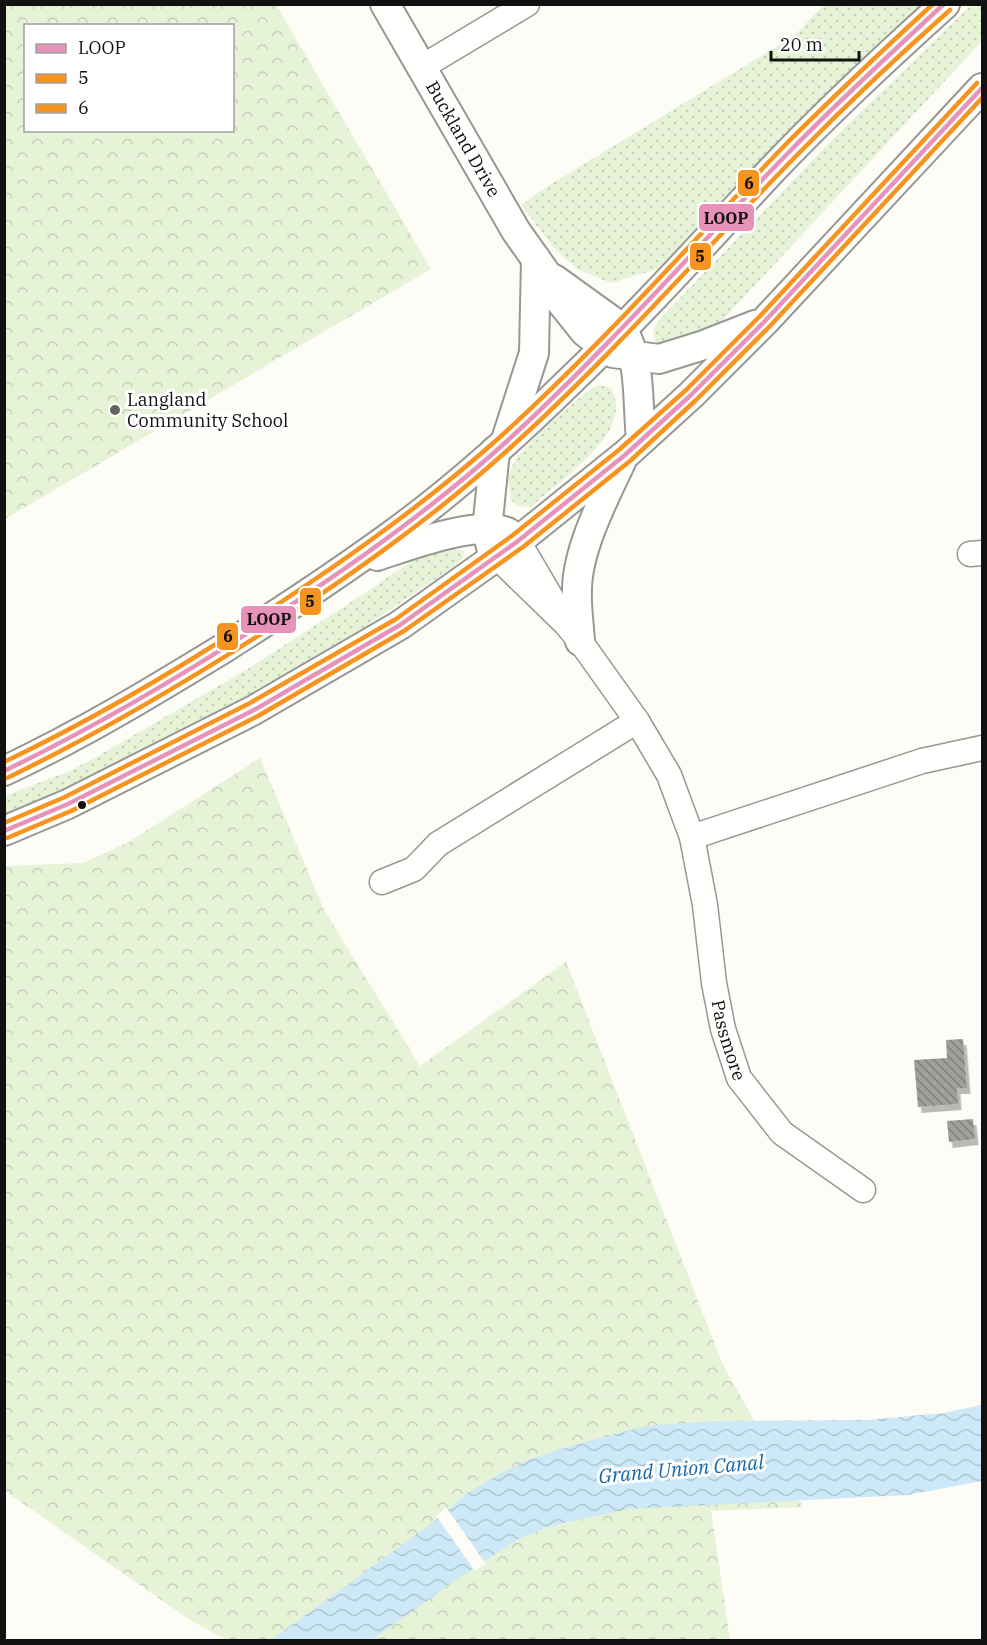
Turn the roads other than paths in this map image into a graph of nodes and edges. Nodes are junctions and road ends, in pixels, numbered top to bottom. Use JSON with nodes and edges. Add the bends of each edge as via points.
{"nodes":[{"id":1,"x":385,"y":4,"type":"edge"},
{"id":2,"x":527,"y":4,"type":"edge"},
{"id":3,"x":945,"y":4,"type":"edge"},
{"id":4,"x":422,"y":67,"type":"junction"},
{"id":5,"x":982,"y":88,"type":"edge"},
{"id":6,"x":541,"y":265,"type":"junction"},
{"id":7,"x":765,"y":321,"type":"junction"},
{"id":8,"x":613,"y":338,"type":"junction"},
{"id":9,"x":635,"y":357,"type":"junction"},
{"id":10,"x":500,"y":446,"type":"junction"},
{"id":11,"x":633,"y":447,"type":"junction"},
{"id":12,"x":487,"y":530,"type":"junction"},
{"id":13,"x":508,"y":549,"type":"junction"},
{"id":14,"x":350,"y":565,"type":"junction"},
{"id":15,"x":573,"y":632,"type":"junction"},
{"id":16,"x":637,"y":721,"type":"junction"},
{"id":17,"x":982,"y":748,"type":"edge"},
{"id":18,"x":4,"y":771,"type":"edge"},
{"id":19,"x":4,"y":831,"type":"edge"},
{"id":20,"x":692,"y":837,"type":"junction"},
{"id":21,"x":382,"y":882,"type":"dead end"},
{"id":22,"x":863,"y":1190,"type":"dead end"}],
"edges":[{"from":1,"to":4,"type":"street","name":"Buckland Drive"},
{"from":2,"to":4,"type":"street"},
{"from":3,"to":8,"type":"street","via":[[815,127]]},
{"from":4,"to":6,"type":"street","name":"Buckland Drive","via":[[516,231]]},
{"from":5,"to":7,"type":"street"},
{"from":6,"to":8,"type":"street","name":"Buckland Drive"},
{"from":6,"to":10,"type":"street","via":[[534,353]]},
{"from":7,"to":9,"type":"street","via":[[659,359]]},
{"from":7,"to":11,"type":"street"},
{"from":8,"to":9,"type":"street","via":[[629,340]]},
{"from":8,"to":10,"type":"street"},
{"from":9,"to":11,"type":"street"},
{"from":10,"to":12,"type":"street"},
{"from":10,"to":14,"type":"street","via":[[394,534]]},
{"from":11,"to":13,"type":"street"},
{"from":11,"to":15,"type":"street","via":[[604,497],[585,548]]},
{"from":12,"to":13,"type":"street","via":[[488,542]]},
{"from":12,"to":14,"type":"street","via":[[446,535]]},
{"from":13,"to":15,"type":"street","name":"Passmore"},
{"from":13,"to":19,"type":"street","via":[[400,625],[254,710],[68,804]]},
{"from":14,"to":18,"type":"street","via":[[137,701]]},
{"from":15,"to":16,"type":"street","name":"Passmore"},
{"from":16,"to":20,"type":"street","name":"Passmore","via":[[669,775]]},
{"from":16,"to":21,"type":"street","via":[[438,844],[414,869]]},
{"from":17,"to":20,"type":"street","via":[[922,761]]},
{"from":20,"to":22,"type":"street","name":"Passmore","via":[[714,983],[723,1029],[739,1078],[783,1133]]}]}
